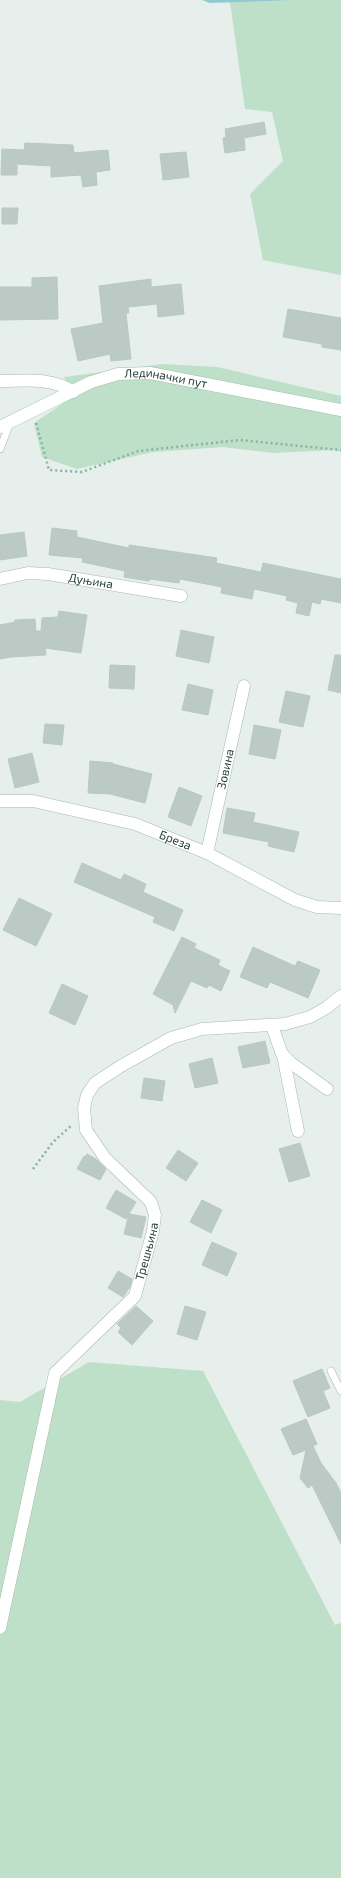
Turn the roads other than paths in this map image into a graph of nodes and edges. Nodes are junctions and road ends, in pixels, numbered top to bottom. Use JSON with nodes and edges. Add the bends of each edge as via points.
{"nodes":[{"id":1,"x":0,"y":381,"type":"edge"},
{"id":2,"x":73,"y":392,"type":"junction"},
{"id":3,"x":341,"y":410,"type":"edge"},
{"id":4,"x":5,"y":425,"type":"edge"},
{"id":5,"x":0,"y":449,"type":"edge"},
{"id":6,"x":0,"y":579,"type":"edge"},
{"id":7,"x":181,"y":596,"type":"dead end"},
{"id":8,"x":244,"y":686,"type":"dead end"},
{"id":9,"x":0,"y":801,"type":"edge"},
{"id":10,"x":207,"y":853,"type":"junction"},
{"id":11,"x":341,"y":908,"type":"edge"},
{"id":12,"x":341,"y":996,"type":"edge"},
{"id":13,"x":272,"y":1026,"type":"junction"},
{"id":14,"x":282,"y":1054,"type":"junction"},
{"id":15,"x":327,"y":1089,"type":"dead end"},
{"id":16,"x":298,"y":1131,"type":"dead end"},
{"id":17,"x":331,"y":1371,"type":"dead end"},
{"id":18,"x":341,"y":1391,"type":"edge"},
{"id":19,"x":0,"y":1628,"type":"edge"}],
"edges":[{"from":1,"to":2,"type":"street","via":[[50,382]]},
{"from":2,"to":3,"type":"street","name":"Лединачки пут","via":[[104,377],[133,372],[150,373]]},
{"from":2,"to":4,"type":"street","name":"Лединачки пут"},
{"from":4,"to":5,"type":"lane"},
{"from":6,"to":7,"type":"street","name":"Дуњина","via":[[28,573],[48,574]]},
{"from":8,"to":10,"type":"street","name":"Зовина"},
{"from":9,"to":10,"type":"street","name":"Бреза","via":[[33,801],[135,824]]},
{"from":10,"to":11,"type":"street","name":"Бреза","via":[[295,900],[317,907]]},
{"from":12,"to":13,"type":"street","name":"Трешњина","via":[[310,1017]]},
{"from":13,"to":14,"type":"street"},
{"from":13,"to":19,"type":"street","name":"Трешњина","via":[[202,1029],[171,1038],[95,1083],[87,1095],[84,1108],[86,1130],[105,1158],[151,1202],[155,1215],[153,1230],[135,1296],[55,1373]]},
{"from":14,"to":15,"type":"street","via":[[291,1064]]},
{"from":14,"to":16,"type":"street"},
{"from":17,"to":18,"type":"lane"}]}
